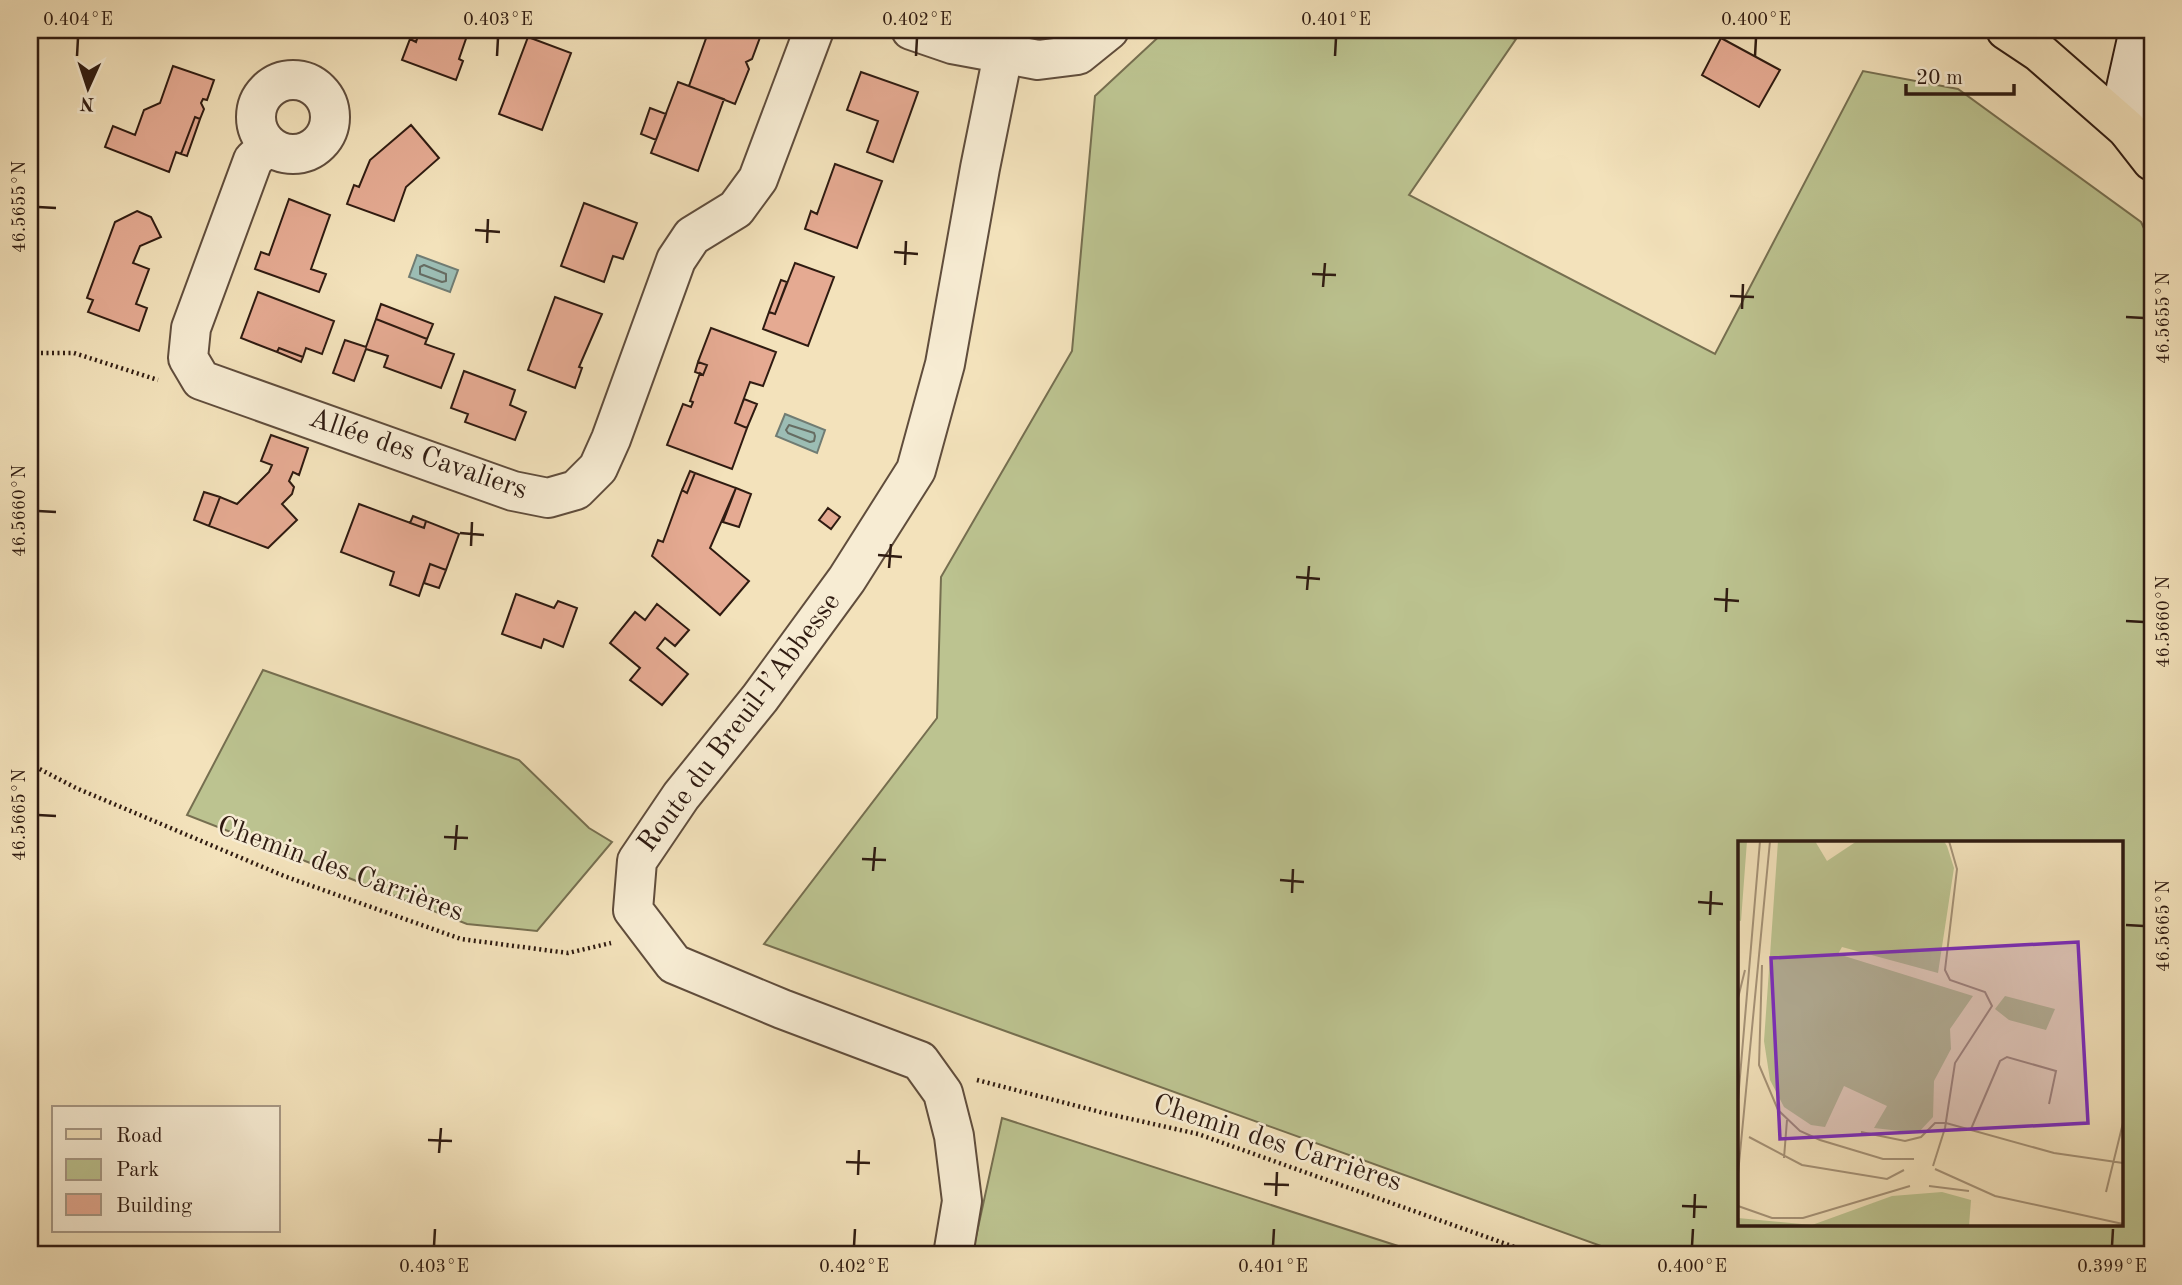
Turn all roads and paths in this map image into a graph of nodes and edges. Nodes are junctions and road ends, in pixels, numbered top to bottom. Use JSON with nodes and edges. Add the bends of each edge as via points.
{"nodes":[{"id":1,"x":814,"y":30,"type":"edge"},
{"id":2,"x":911,"y":30,"type":"edge"},
{"id":3,"x":1108,"y":30,"type":"edge"},
{"id":4,"x":2006,"y":30,"type":"edge"},
{"id":5,"x":2139,"y":30,"type":"edge"},
{"id":6,"x":1006,"y":42,"type":"edge"},
{"id":7,"x":2127,"y":129,"type":"junction"},
{"id":8,"x":269,"y":145,"type":"dead end"},
{"id":9,"x":2152,"y":161,"type":"edge"},
{"id":10,"x":30,"y":353,"type":"edge"},
{"id":11,"x":201,"y":380,"type":"junction"},
{"id":12,"x":30,"y":764,"type":"edge"},
{"id":13,"x":650,"y":933,"type":"junction"},
{"id":14,"x":920,"y":1061,"type":"junction"},
{"id":15,"x":953,"y":1255,"type":"edge"},
{"id":16,"x":1537,"y":1255,"type":"edge"}],
"edges":[{"from":1,"to":11,"type":"street","name":"Allée des Cavaliers","via":[[758,180],[736,209],[692,236],[676,260],[611,439],[598,468],[576,490],[548,498],[513,491]]},
{"from":2,"to":6,"type":"street","via":[[953,44]]},
{"from":3,"to":6,"type":"street","via":[[1078,55],[1038,60]]},
{"from":4,"to":7,"type":"main road","via":[[2039,52]]},
{"from":5,"to":7,"type":"street","via":[[2126,88]]},
{"from":6,"to":13,"type":"street","name":"Route du Breuil-l’Abbesse","via":[[945,364],[916,470],[847,579],[681,796],[637,861],[633,910]]},
{"from":7,"to":9,"type":"main road"},
{"from":8,"to":11,"type":"street","via":[[253,160],[191,328],[188,358]]},
{"from":10,"to":11,"type":"path","via":[[75,353],[154,380]]},
{"from":12,"to":13,"type":"path","name":"Chemin des Carrières","via":[[284,876],[461,939],[568,953]]},
{"from":13,"to":14,"type":"street","name":"Route du Breuil-l’Abbesse","via":[[674,964]]},
{"from":14,"to":15,"type":"street","via":[[943,1093],[954,1136],[962,1201]]},
{"from":14,"to":16,"type":"path","name":"Chemin des Carrières","via":[[982,1081],[1198,1134]]}]}
